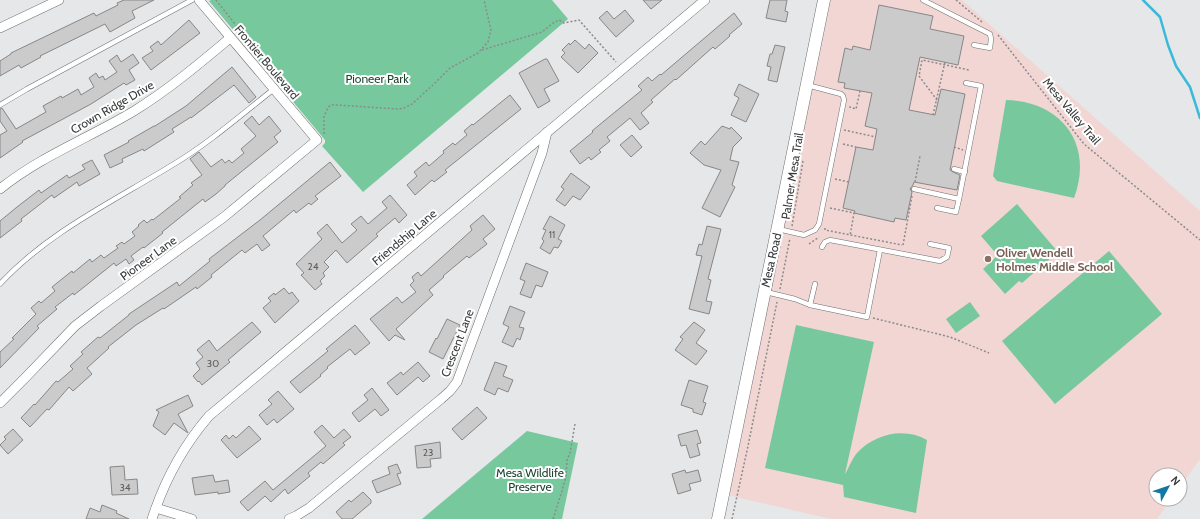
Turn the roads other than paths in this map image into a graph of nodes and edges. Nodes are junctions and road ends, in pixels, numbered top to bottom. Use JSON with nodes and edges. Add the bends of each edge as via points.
{"nodes":[{"id":1,"x":59,"y":0,"type":"edge"},
{"id":2,"x":192,"y":0,"type":"edge"},
{"id":3,"x":199,"y":0,"type":"edge"},
{"id":4,"x":706,"y":0,"type":"edge"},
{"id":5,"x":824,"y":0,"type":"edge"},
{"id":6,"x":923,"y":0,"type":"edge"},
{"id":7,"x":0,"y":28,"type":"edge"},
{"id":8,"x":230,"y":38,"type":"junction"},
{"id":9,"x":974,"y":45,"type":"dead end"},
{"id":10,"x":966,"y":83,"type":"dead end"},
{"id":11,"x":806,"y":85,"type":"junction"},
{"id":12,"x":274,"y":89,"type":"junction"},
{"id":13,"x":0,"y":105,"type":"edge"},
{"id":14,"x":547,"y":132,"type":"junction"},
{"id":15,"x":317,"y":140,"type":"joint"},
{"id":16,"x":954,"y":169,"type":"dead end"},
{"id":17,"x":965,"y":172,"type":"junction"},
{"id":18,"x":0,"y":189,"type":"edge"},
{"id":19,"x":914,"y":189,"type":"road end"},
{"id":20,"x":959,"y":199,"type":"junction"},
{"id":21,"x":937,"y":208,"type":"dead end"},
{"id":22,"x":778,"y":229,"type":"junction"},
{"id":23,"x":930,"y":244,"type":"dead end"},
{"id":24,"x":822,"y":247,"type":"dead end"},
{"id":25,"x":880,"y":250,"type":"junction"},
{"id":26,"x":0,"y":284,"type":"edge"},
{"id":27,"x":815,"y":284,"type":"dead end"},
{"id":28,"x":764,"y":292,"type":"junction"},
{"id":29,"x":810,"y":305,"type":"junction"},
{"id":30,"x":0,"y":403,"type":"edge"},
{"id":31,"x":156,"y":508,"type":"junction"},
{"id":32,"x":152,"y":519,"type":"edge"},
{"id":33,"x":192,"y":519,"type":"edge"},
{"id":34,"x":289,"y":519,"type":"edge"},
{"id":35,"x":718,"y":519,"type":"edge"}],
"edges":[{"from":1,"to":7,"type":"street"},
{"from":2,"to":13,"type":"lane"},
{"from":3,"to":8,"type":"street","name":"Frontier Boulevard"},
{"from":4,"to":14,"type":"street","name":"Friendship Lane"},
{"from":5,"to":11,"type":"main road","name":"Mesa Road"},
{"from":6,"to":9,"type":"lane","via":[[990,34],[990,48]]},
{"from":8,"to":12,"type":"street","name":"Frontier Boulevard"},
{"from":8,"to":18,"type":"street","name":"Crown Ridge Drive","via":[[153,99],[34,165]]},
{"from":10,"to":17,"type":"lane","via":[[981,86]]},
{"from":11,"to":22,"type":"main road","name":"Mesa Road"},
{"from":11,"to":22,"type":"lane","via":[[840,94],[844,100],[819,224],[815,230],[804,235]]},
{"from":12,"to":15,"type":"street","name":"Frontier Boulevard"},
{"from":12,"to":26,"type":"lane","via":[[193,152],[54,237],[23,261]]},
{"from":14,"to":31,"type":"street","name":"Friendship Lane","via":[[210,416],[186,447]]},
{"from":14,"to":34,"type":"street","name":"Crescent Lane","via":[[542,153],[457,382],[441,399],[309,508]]},
{"from":15,"to":30,"type":"street","name":"Pioneer Lane","via":[[224,217],[76,326]]},
{"from":16,"to":17,"type":"lane"},
{"from":17,"to":20,"type":"lane"},
{"from":19,"to":20,"type":"lane"},
{"from":20,"to":21,"type":"lane","via":[[956,212]]},
{"from":22,"to":28,"type":"main road","name":"Mesa Road"},
{"from":23,"to":25,"type":"lane","via":[[949,248],[947,257],[940,261]]},
{"from":24,"to":25,"type":"lane","via":[[830,240]]},
{"from":25,"to":29,"type":"lane","via":[[867,317]]},
{"from":27,"to":29,"type":"lane"},
{"from":28,"to":29,"type":"lane"},
{"from":28,"to":35,"type":"main road","name":"Mesa Road"},
{"from":31,"to":32,"type":"street","name":"Friendship Lane"},
{"from":31,"to":33,"type":"street"}]}
